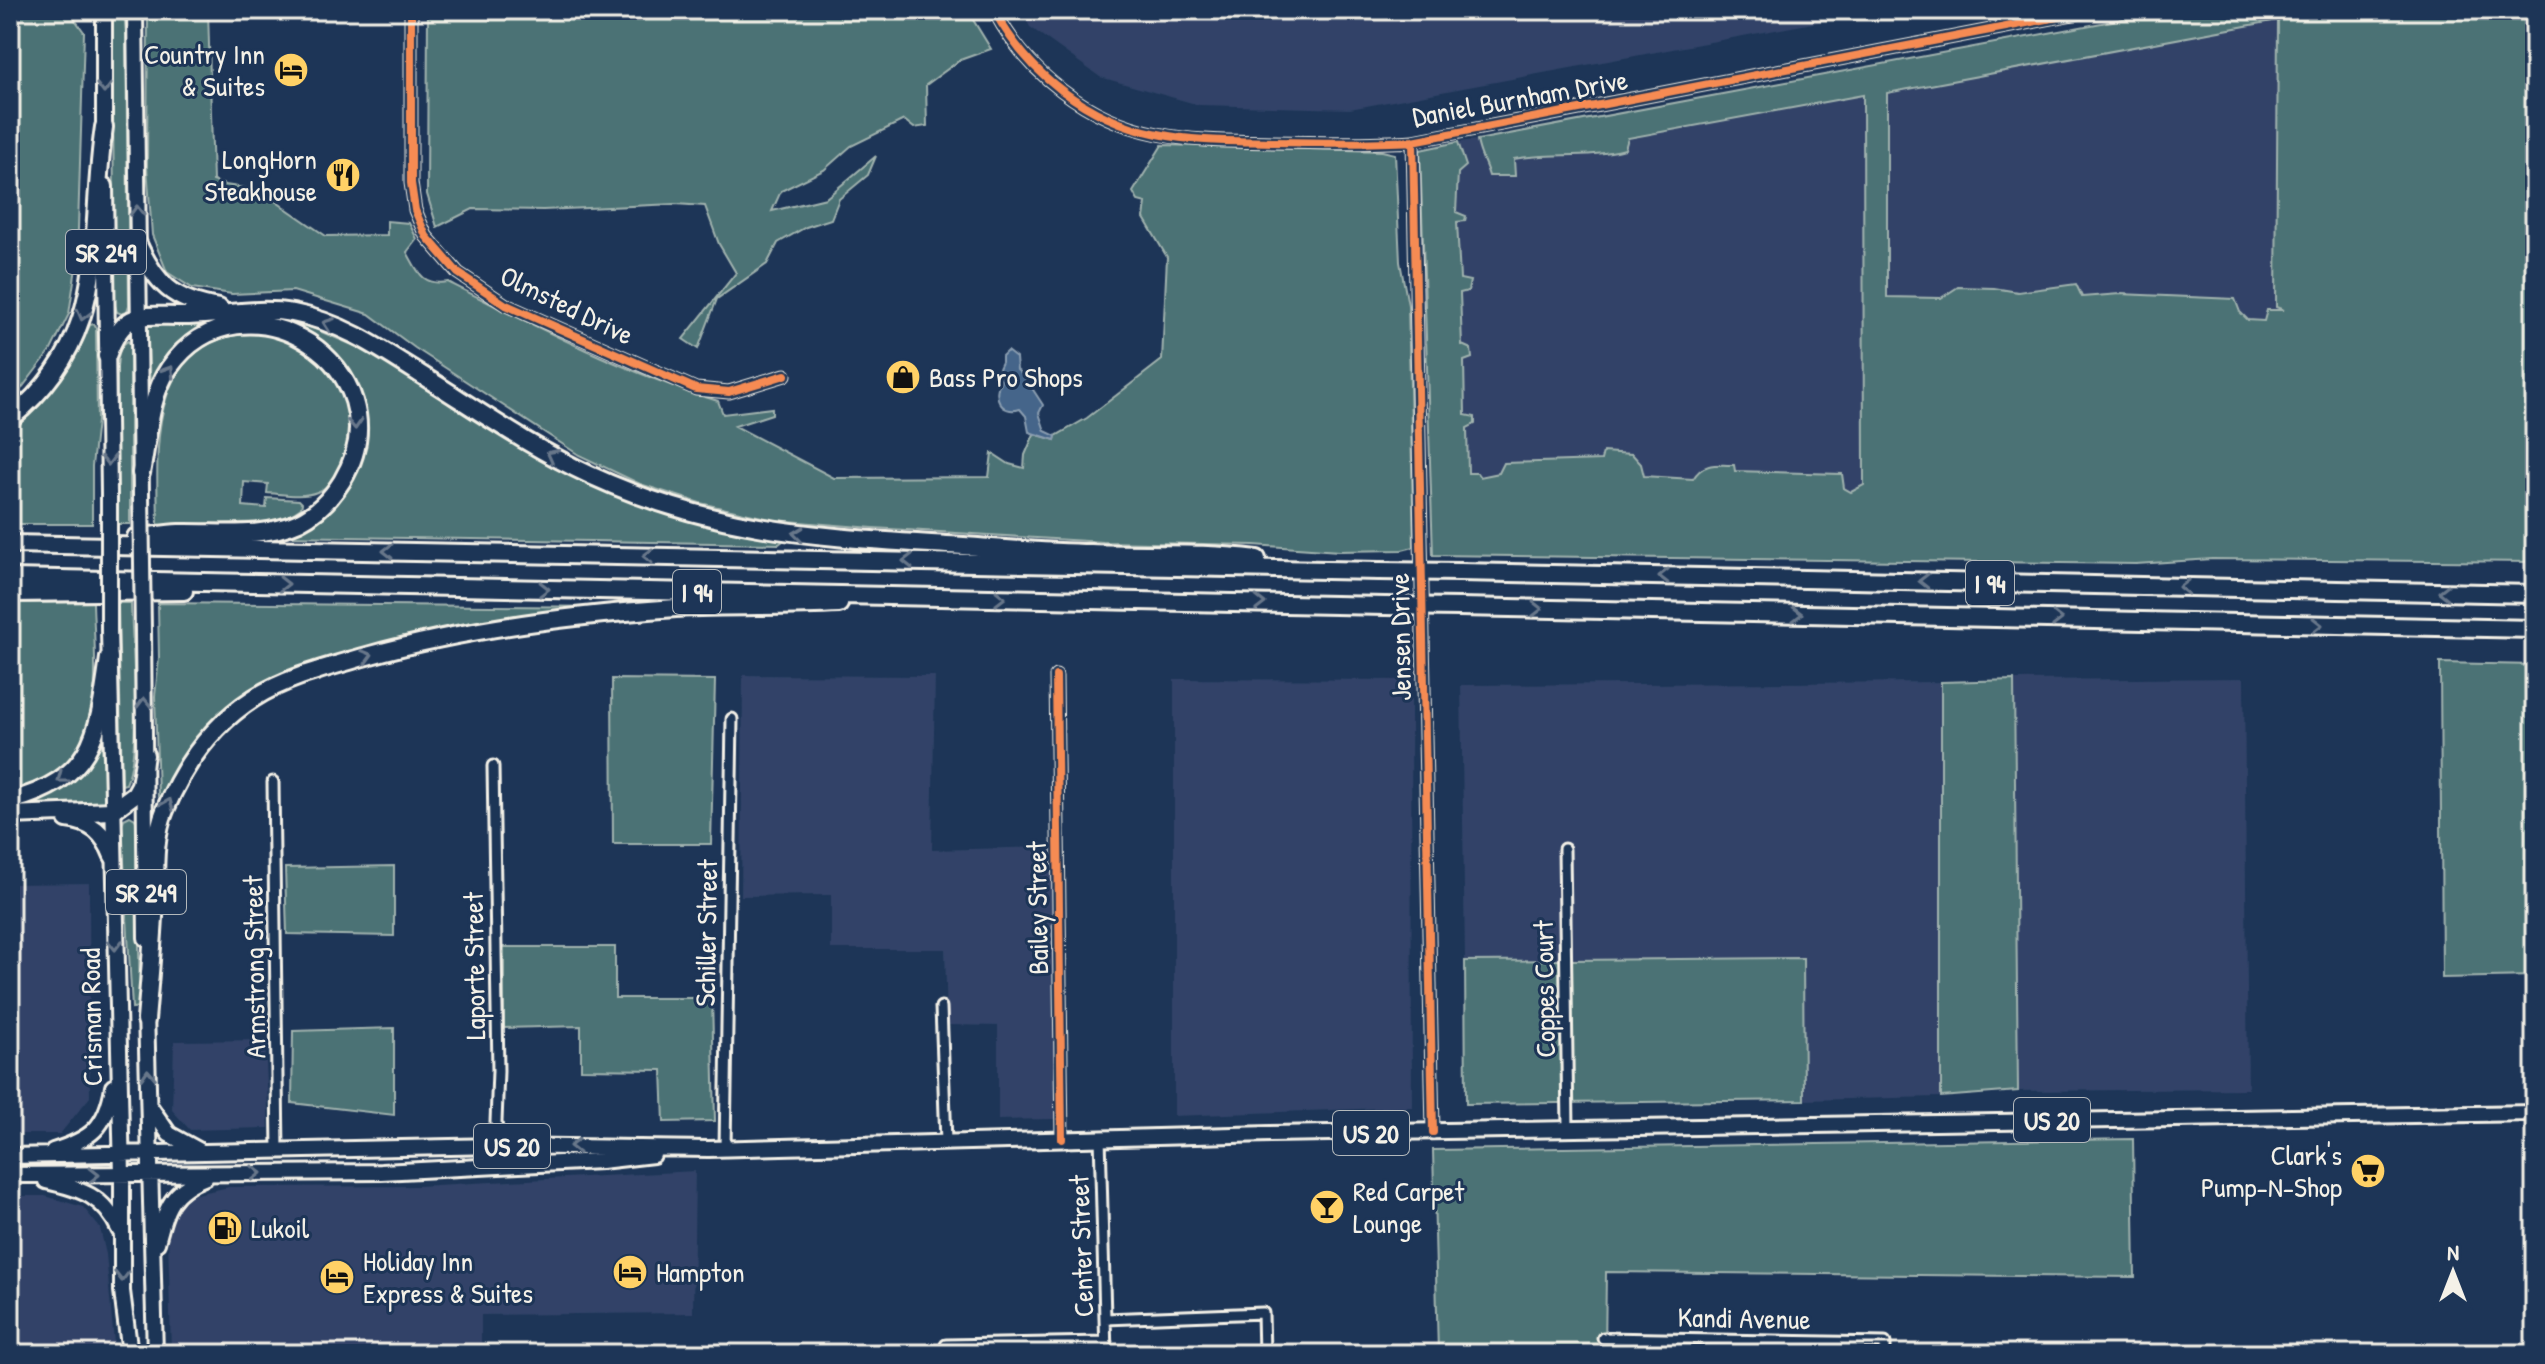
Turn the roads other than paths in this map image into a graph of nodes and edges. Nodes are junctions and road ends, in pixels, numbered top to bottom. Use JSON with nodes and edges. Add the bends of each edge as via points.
{"nodes":[{"id":1,"x":104,"y":10,"type":"edge"},
{"id":2,"x":135,"y":10,"type":"edge"},
{"id":3,"x":411,"y":10,"type":"edge"},
{"id":4,"x":994,"y":10,"type":"edge"},
{"id":5,"x":2094,"y":10,"type":"edge"},
{"id":6,"x":104,"y":127,"type":"junction"},
{"id":7,"x":1413,"y":141,"type":"junction"},
{"id":8,"x":137,"y":242,"type":"junction"},
{"id":9,"x":240,"y":310,"type":"junction"},
{"id":10,"x":138,"y":317,"type":"junction"},
{"id":11,"x":107,"y":356,"type":"junction"},
{"id":12,"x":785,"y":375,"type":"dead end"},
{"id":13,"x":10,"y":419,"type":"edge"},
{"id":14,"x":141,"y":473,"type":"junction"},
{"id":15,"x":10,"y":544,"type":"edge"},
{"id":16,"x":50,"y":544,"type":"junction"},
{"id":17,"x":1350,"y":570,"type":"junction"},
{"id":18,"x":10,"y":578,"type":"edge"},
{"id":19,"x":241,"y":583,"type":"junction"},
{"id":20,"x":10,"y":593,"type":"edge"},
{"id":21,"x":2535,"y":594,"type":"edge"},
{"id":22,"x":971,"y":597,"type":"junction"},
{"id":23,"x":2535,"y":629,"type":"edge"},
{"id":24,"x":109,"y":658,"type":"junction"},
{"id":25,"x":1056,"y":676,"type":"dead end"},
{"id":26,"x":732,"y":719,"type":"dead end"},
{"id":27,"x":145,"y":755,"type":"junction"},
{"id":28,"x":493,"y":766,"type":"dead end"},
{"id":29,"x":273,"y":782,"type":"dead end"},
{"id":30,"x":10,"y":801,"type":"edge"},
{"id":31,"x":112,"y":811,"type":"junction"},
{"id":32,"x":10,"y":815,"type":"edge"},
{"id":33,"x":34,"y":815,"type":"junction"},
{"id":34,"x":1564,"y":849,"type":"dead end"},
{"id":35,"x":113,"y":856,"type":"junction"},
{"id":36,"x":941,"y":1007,"type":"dead end"},
{"id":37,"x":146,"y":1020,"type":"junction"},
{"id":38,"x":117,"y":1063,"type":"junction"},
{"id":39,"x":150,"y":1106,"type":"junction"},
{"id":40,"x":2535,"y":1113,"type":"edge"},
{"id":41,"x":1568,"y":1128,"type":"junction"},
{"id":42,"x":1433,"y":1132,"type":"junction"},
{"id":43,"x":1100,"y":1137,"type":"junction"},
{"id":44,"x":1062,"y":1139,"type":"junction"},
{"id":45,"x":946,"y":1142,"type":"junction"},
{"id":46,"x":498,"y":1146,"type":"junction"},
{"id":47,"x":725,"y":1148,"type":"junction"},
{"id":48,"x":709,"y":1149,"type":"junction"},
{"id":49,"x":278,"y":1151,"type":"junction"},
{"id":50,"x":204,"y":1152,"type":"junction"},
{"id":51,"x":150,"y":1153,"type":"junction"},
{"id":52,"x":121,"y":1154,"type":"junction"},
{"id":53,"x":10,"y":1156,"type":"edge"},
{"id":54,"x":36,"y":1156,"type":"junction"},
{"id":55,"x":502,"y":1166,"type":"junction"},
{"id":56,"x":215,"y":1174,"type":"junction"},
{"id":57,"x":10,"y":1175,"type":"edge"},
{"id":58,"x":122,"y":1175,"type":"junction"},
{"id":59,"x":150,"y":1175,"type":"junction"},
{"id":60,"x":122,"y":1235,"type":"junction"},
{"id":61,"x":152,"y":1262,"type":"junction"},
{"id":62,"x":1105,"y":1319,"type":"junction"},
{"id":63,"x":1603,"y":1338,"type":"dead end"},
{"id":64,"x":1106,"y":1342,"type":"junction"},
{"id":65,"x":130,"y":1354,"type":"edge"},
{"id":66,"x":155,"y":1354,"type":"edge"},
{"id":67,"x":946,"y":1354,"type":"edge"},
{"id":68,"x":1106,"y":1354,"type":"edge"},
{"id":69,"x":1264,"y":1354,"type":"edge"},
{"id":70,"x":1885,"y":1354,"type":"edge"}],
"edges":[{"from":1,"to":6,"type":"main road","number":"SR 249","one_way":true},
{"from":8,"to":2,"type":"main road","number":"SR 249","one_way":true},
{"from":3,"to":12,"type":"street","name":"Olmsted Drive","via":[[415,210],[426,236],[458,273],[506,305],[696,389],[729,392]]},
{"from":4,"to":7,"type":"street","name":"Daniel Burnham Drive","via":[[1020,52],[1059,90],[1095,111],[1157,134],[1199,140]]},
{"from":5,"to":7,"type":"street","name":"Daniel Burnham Drive"},
{"from":6,"to":11,"type":"main road","number":"SR 249"},
{"from":6,"to":13,"type":"highway","one_way":true,"via":[[96,250],[80,327],[47,384]]},
{"from":7,"to":42,"type":"street","name":"Jensen Drive"},
{"from":8,"to":9,"type":"highway","via":[[155,276],[172,292],[197,303]]},
{"from":8,"to":10,"type":"main road","number":"SR 249"},
{"from":9,"to":10,"type":"highway"},
{"from":17,"to":9,"type":"highway","one_way":true,"via":[[1239,557],[822,537],[726,522],[649,499],[574,467],[341,328],[293,313]]},
{"from":10,"to":11,"type":"highway","via":[[116,331]]},
{"from":10,"to":14,"type":"main road","number":"SR 249"},
{"from":11,"to":24,"type":"main road","name":"Crisman Road","number":"SR 249","one_way":true,"bridge":true},
{"from":14,"to":16,"type":"highway","one_way":true,"via":[[158,389],[169,368],[201,338],[221,329],[244,325],[290,331],[326,353],[352,397],[356,446],[349,470],[335,492],[300,521],[257,533],[177,533]]},
{"from":27,"to":14,"type":"main road","name":"Crisman Road","number":"SR 249","one_way":true,"bridge":true},
{"from":15,"to":16,"type":"highway","number":"I 94"},
{"from":17,"to":16,"type":"highway","number":"I 94","one_way":true},
{"from":21,"to":17,"type":"highway","number":"I 94","one_way":true,"bridge":true},
{"from":18,"to":19,"type":"highway","number":"I 94"},
{"from":19,"to":20,"type":"highway","via":[[176,593]]},
{"from":19,"to":22,"type":"highway","number":"I 94","one_way":true},
{"from":22,"to":23,"type":"highway","number":"I 94","one_way":true,"bridge":true},
{"from":37,"to":22,"type":"highway","one_way":true,"via":[[163,814],[199,748],[223,722],[264,693],[388,650],[531,621],[679,608]]},
{"from":24,"to":30,"type":"highway","one_way":true,"via":[[101,719],[77,766],[58,783]]},
{"from":24,"to":31,"type":"main road","name":"Crisman Road","number":"SR 249"},
{"from":25,"to":44,"type":"street","name":"Bailey Street"},
{"from":26,"to":47,"type":"street","name":"Schiller Street"},
{"from":27,"to":31,"type":"highway","via":[[135,794]]},
{"from":27,"to":37,"type":"main road","name":"Crisman Road","number":"SR 249"},
{"from":28,"to":46,"type":"street","name":"Laporte Street"},
{"from":29,"to":49,"type":"street","name":"Armstrong Street"},
{"from":31,"to":33,"type":"highway"},
{"from":31,"to":35,"type":"main road","name":"Crisman Road","number":"SR 249"},
{"from":32,"to":33,"type":"highway"},
{"from":33,"to":35,"type":"highway","via":[[92,826]]},
{"from":34,"to":41,"type":"street","name":"Coppes Court"},
{"from":35,"to":38,"type":"main road","name":"Crisman Road","number":"SR 249","one_way":true},
{"from":36,"to":45,"type":"street"},
{"from":39,"to":37,"type":"main road","name":"Crisman Road","number":"SR 249","one_way":true},
{"from":38,"to":52,"type":"main road","name":"Crisman Road","number":"SR 249"},
{"from":38,"to":54,"type":"main road","via":[[104,1121],[72,1145]]},
{"from":39,"to":50,"type":"main road","via":[[169,1134]]},
{"from":39,"to":51,"type":"main road","name":"Crisman Road","number":"SR 249"},
{"from":40,"to":41,"type":"main road","number":"US 20"},
{"from":41,"to":42,"type":"main road","number":"US 20"},
{"from":42,"to":43,"type":"main road","number":"US 20"},
{"from":43,"to":44,"type":"main road","number":"US 20"},
{"from":43,"to":62,"type":"street","name":"Center Street"},
{"from":44,"to":45,"type":"main road","number":"US 20"},
{"from":45,"to":47,"type":"main road","number":"US 20"},
{"from":48,"to":46,"type":"main road","number":"US 20","one_way":true},
{"from":46,"to":49,"type":"main road","number":"US 20"},
{"from":46,"to":55,"type":"street","name":"Laporte Street"},
{"from":47,"to":48,"type":"main road","number":"US 20"},
{"from":48,"to":55,"type":"main road","number":"US 20"},
{"from":49,"to":50,"type":"main road","number":"US 20"},
{"from":50,"to":51,"type":"main road","number":"US 20"},
{"from":51,"to":52,"type":"main road","number":"US 20"},
{"from":51,"to":59,"type":"main road","name":"Crisman Road","number":"SR 249"},
{"from":52,"to":54,"type":"main road","number":"US 20"},
{"from":52,"to":58,"type":"main road","name":"Crisman Road","number":"SR 249"},
{"from":53,"to":54,"type":"main road","number":"US 20"},
{"from":56,"to":55,"type":"main road","number":"US 20","one_way":true},
{"from":56,"to":59,"type":"main road","number":"US 20"},
{"from":56,"to":61,"type":"main road","via":[[175,1196]]},
{"from":57,"to":58,"type":"main road","number":"US 20","one_way":true},
{"from":57,"to":60,"type":"main road","via":[[84,1191],[113,1215]]},
{"from":58,"to":59,"type":"main road","number":"US 20"},
{"from":58,"to":60,"type":"main road","name":"Crisman Road"},
{"from":59,"to":61,"type":"main road","name":"Crisman Road"},
{"from":60,"to":65,"type":"main road","name":"Crisman Road","one_way":true},
{"from":61,"to":66,"type":"main road","name":"Crisman Road"},
{"from":62,"to":64,"type":"street","name":"Center Street"},
{"from":62,"to":69,"type":"street","via":[[1263,1313]]},
{"from":63,"to":70,"type":"street","name":"Kandi Avenue","via":[[1885,1343]]},
{"from":64,"to":67,"type":"street","via":[[946,1345]]},
{"from":64,"to":68,"type":"street","name":"Center Street"}]}
